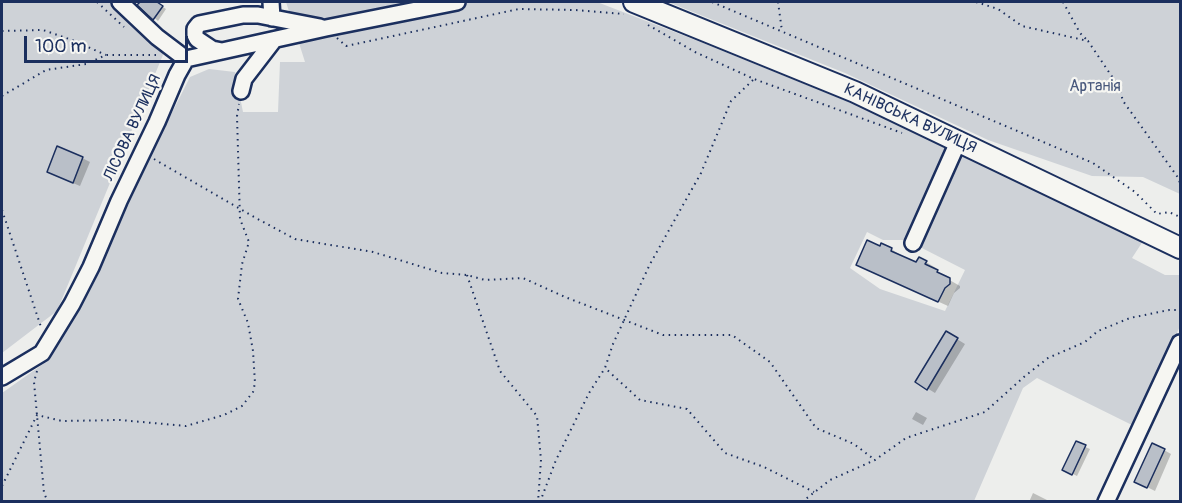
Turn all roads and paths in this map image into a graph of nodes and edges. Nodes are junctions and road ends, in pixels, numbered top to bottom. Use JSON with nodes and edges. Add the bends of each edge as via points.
{"nodes":[{"id":1,"x":97,"y":2,"type":"edge"},
{"id":2,"x":120,"y":2,"type":"edge"},
{"id":3,"x":271,"y":2,"type":"edge"},
{"id":4,"x":457,"y":2,"type":"edge"},
{"id":5,"x":712,"y":2,"type":"edge"},
{"id":6,"x":778,"y":2,"type":"edge"},
{"id":7,"x":976,"y":2,"type":"edge"},
{"id":8,"x":1063,"y":2,"type":"edge"},
{"id":9,"x":629,"y":8,"type":"edge"},
{"id":10,"x":272,"y":18,"type":"junction"},
{"id":11,"x":647,"y":24,"type":"dead end"},
{"id":12,"x":124,"y":27,"type":"dead end"},
{"id":13,"x":326,"y":28,"type":"junction"},
{"id":14,"x":2,"y":31,"type":"edge"},
{"id":15,"x":782,"y":31,"type":"junction"},
{"id":16,"x":274,"y":40,"type":"junction"},
{"id":17,"x":1088,"y":41,"type":"junction"},
{"id":18,"x":222,"y":51,"type":"junction"},
{"id":19,"x":106,"y":55,"type":"junction"},
{"id":20,"x":186,"y":59,"type":"junction"},
{"id":21,"x":754,"y":79,"type":"junction"},
{"id":22,"x":242,"y":91,"type":"joint"},
{"id":23,"x":2,"y":96,"type":"edge"},
{"id":24,"x":911,"y":135,"type":"dead end"},
{"id":25,"x":958,"y":142,"type":"junction"},
{"id":26,"x":142,"y":153,"type":"junction"},
{"id":27,"x":1176,"y":175,"type":"junction"},
{"id":28,"x":1180,"y":177,"type":"edge"},
{"id":29,"x":1180,"y":184,"type":"edge"},
{"id":30,"x":240,"y":209,"type":"junction"},
{"id":31,"x":2,"y":210,"type":"edge"},
{"id":32,"x":1180,"y":217,"type":"edge"},
{"id":33,"x":913,"y":243,"type":"dead end"},
{"id":34,"x":1180,"y":248,"type":"edge"},
{"id":35,"x":467,"y":275,"type":"junction"},
{"id":36,"x":1180,"y":310,"type":"edge"},
{"id":37,"x":625,"y":320,"type":"junction"},
{"id":38,"x":42,"y":330,"type":"dead end"},
{"id":39,"x":1180,"y":343,"type":"edge"},
{"id":40,"x":42,"y":353,"type":"junction"},
{"id":41,"x":605,"y":368,"type":"junction"},
{"id":42,"x":2,"y":377,"type":"edge"},
{"id":43,"x":37,"y":415,"type":"junction"},
{"id":44,"x":875,"y":460,"type":"junction"},
{"id":45,"x":2,"y":486,"type":"edge"},
{"id":46,"x":814,"y":492,"type":"junction"},
{"id":47,"x":48,"y":501,"type":"edge"},
{"id":48,"x":539,"y":501,"type":"edge"},
{"id":49,"x":802,"y":501,"type":"edge"},
{"id":50,"x":1106,"y":501,"type":"edge"}],
"edges":[{"from":1,"to":12,"type":"path"},
{"from":2,"to":20,"type":"street"},
{"from":3,"to":10,"type":"street"},
{"from":4,"to":13,"type":"street"},
{"from":5,"to":15,"type":"path"},
{"from":6,"to":15,"type":"path"},
{"from":7,"to":17,"type":"path","via":[[998,9],[1022,26]]},
{"from":8,"to":17,"type":"path"},
{"from":9,"to":13,"type":"path","via":[[519,9],[346,46]]},
{"from":9,"to":25,"type":"main road","name":"КАНІВСЬКА ВУЛИЦЯ","via":[[844,88]]},
{"from":10,"to":13,"type":"street"},
{"from":10,"to":18,"type":"street","via":[[243,15],[199,24],[195,29],[197,39]]},
{"from":11,"to":21,"type":"path"},
{"from":13,"to":16,"type":"street"},
{"from":14,"to":19,"type":"path","via":[[43,30]]},
{"from":15,"to":32,"type":"path","via":[[1093,163],[1135,192],[1157,214],[1169,212]]},
{"from":16,"to":18,"type":"street"},
{"from":16,"to":22,"type":"street","via":[[244,79]]},
{"from":17,"to":27,"type":"path","via":[[1119,87],[1123,101]]},
{"from":18,"to":20,"type":"street"},
{"from":19,"to":20,"type":"path"},
{"from":19,"to":23,"type":"path","via":[[86,64],[46,70]]},
{"from":20,"to":26,"type":"street","name":"ЛІСОВА ВУЛИЦЯ"},
{"from":21,"to":24,"type":"path"},
{"from":21,"to":37,"type":"path","via":[[731,101],[701,173],[650,264]]},
{"from":22,"to":30,"type":"path","via":[[237,116]]},
{"from":25,"to":33,"type":"street"},
{"from":25,"to":34,"type":"main road","name":"КАНІВСЬКА ВУЛИЦЯ"},
{"from":26,"to":30,"type":"path"},
{"from":26,"to":40,"type":"street","name":"ЛІСОВА ВУЛИЦЯ","via":[[91,267]]},
{"from":27,"to":28,"type":"path"},
{"from":27,"to":29,"type":"path"},
{"from":30,"to":35,"type":"path","via":[[295,239],[373,252],[442,273]]},
{"from":30,"to":43,"type":"path","via":[[249,242],[238,299],[248,323],[255,383],[242,406],[186,426],[120,420],[62,421]]},
{"from":31,"to":38,"type":"path"},
{"from":35,"to":37,"type":"path","via":[[485,280],[523,278]]},
{"from":35,"to":48,"type":"path","via":[[500,371],[537,416]]},
{"from":36,"to":44,"type":"path","via":[[1130,318],[1098,331],[1085,342],[1048,358],[985,412],[906,438]]},
{"from":37,"to":41,"type":"path"},
{"from":37,"to":44,"type":"path","via":[[663,335],[732,334],[770,362],[816,428],[854,444]]},
{"from":39,"to":50,"type":"street"},
{"from":40,"to":42,"type":"street","name":"ЛІСОВА ВУЛИЦЯ"},
{"from":40,"to":43,"type":"path","via":[[34,382]]},
{"from":41,"to":46,"type":"path","via":[[640,400],[687,410],[725,453],[764,466]]},
{"from":41,"to":48,"type":"path","via":[[589,393]]},
{"from":43,"to":45,"type":"path"},
{"from":43,"to":47,"type":"path"},
{"from":44,"to":46,"type":"path","via":[[830,480]]},
{"from":46,"to":49,"type":"path"}]}
